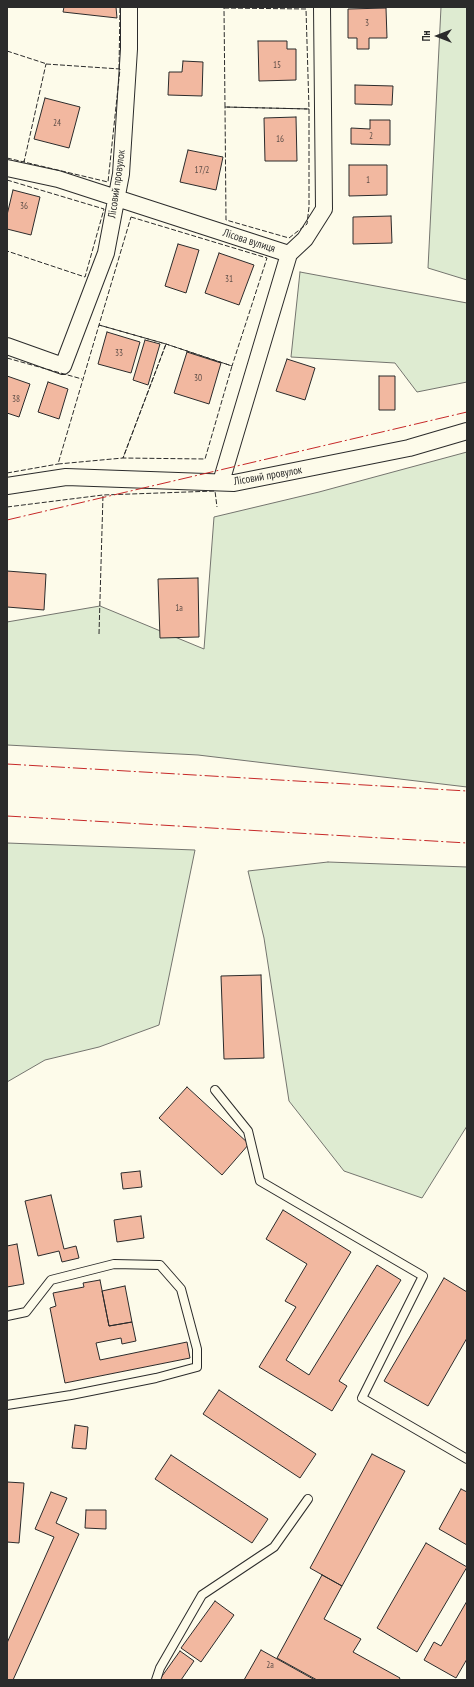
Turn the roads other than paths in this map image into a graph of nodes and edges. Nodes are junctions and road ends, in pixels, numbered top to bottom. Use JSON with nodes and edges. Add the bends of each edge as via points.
{"nodes":[{"id":1,"x":129,"y":7,"type":"edge"},
{"id":2,"x":322,"y":7,"type":"edge"},
{"id":3,"x":7,"y":168,"type":"edge"},
{"id":4,"x":117,"y":197,"type":"junction"},
{"id":5,"x":289,"y":254,"type":"junction"},
{"id":6,"x":7,"y":346,"type":"edge"},
{"id":7,"x":460,"y":433,"type":"edge"},
{"id":8,"x":221,"y":482,"type":"junction"},
{"id":9,"x":7,"y":486,"type":"edge"},
{"id":10,"x":215,"y":1090,"type":"dead end"},
{"id":11,"x":7,"y":1316,"type":"edge"},
{"id":12,"x":7,"y":1405,"type":"edge"},
{"id":13,"x":467,"y":1459,"type":"edge"},
{"id":14,"x":308,"y":1499,"type":"dead end"},
{"id":15,"x":156,"y":1680,"type":"edge"}],
"edges":[{"from":1,"to":4,"type":"street","name":"Лісовий провулок","via":[[128,65],[121,174]]},
{"from":2,"to":5,"type":"street","name":"Лісова вулиця","via":[[324,209],[305,239]]},
{"from":3,"to":4,"type":"street","name":"Лісова вулиця","via":[[58,179]]},
{"from":4,"to":5,"type":"street","name":"Лісова вулиця"},
{"from":4,"to":6,"type":"street","name":"Лісовий провулок","via":[[106,253],[63,366]]},
{"from":5,"to":8,"type":"street"},
{"from":7,"to":8,"type":"street","name":"Лісовий провулок","via":[[394,451],[234,483]]},
{"from":8,"to":9,"type":"street","name":"Лісовий провулок","via":[[66,477]]},
{"from":10,"to":13,"type":"lane","via":[[248,1131],[260,1180],[423,1276],[362,1398]]},
{"from":11,"to":12,"type":"lane","via":[[26,1312],[51,1280],[114,1264],[160,1265],[181,1289],[197,1349],[197,1367],[71,1395]]},
{"from":14,"to":15,"type":"lane","via":[[274,1547],[202,1595],[160,1668]]}]}
